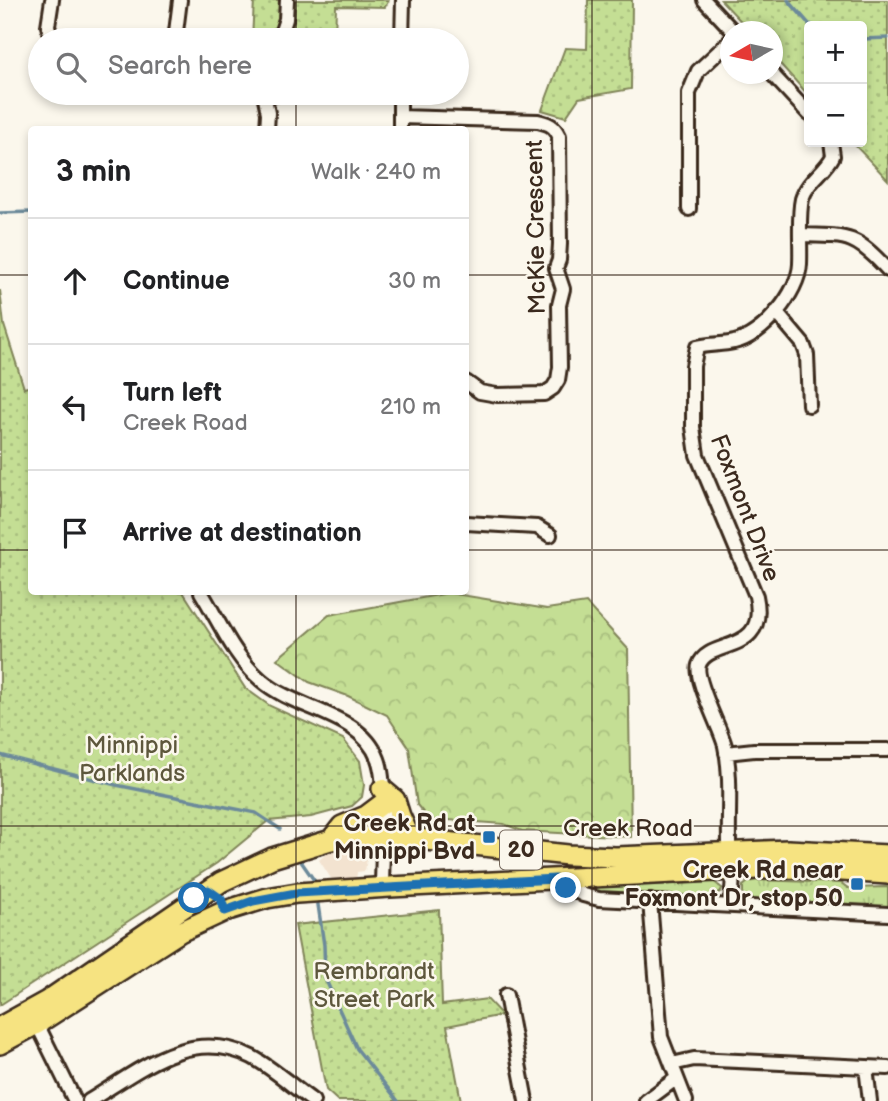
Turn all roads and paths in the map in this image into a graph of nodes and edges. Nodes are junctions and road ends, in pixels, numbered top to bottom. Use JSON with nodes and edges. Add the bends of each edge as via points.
{"nodes":[{"id":1,"x":51,"y":0,"type":"edge"},
{"id":2,"x":180,"y":0,"type":"edge"},
{"id":3,"x":287,"y":0,"type":"edge"},
{"id":4,"x":403,"y":0,"type":"edge"},
{"id":5,"x":704,"y":0,"type":"edge"},
{"id":6,"x":724,"y":21,"type":"edge"},
{"id":7,"x":49,"y":28,"type":"edge"},
{"id":8,"x":176,"y":28,"type":"edge"},
{"id":9,"x":283,"y":28,"type":"edge"},
{"id":10,"x":402,"y":28,"type":"edge"},
{"id":11,"x":720,"y":50,"type":"edge"},
{"id":12,"x":781,"y":84,"type":"edge"},
{"id":13,"x":266,"y":105,"type":"edge"},
{"id":14,"x":274,"y":105,"type":"edge"},
{"id":15,"x":400,"y":105,"type":"edge"},
{"id":16,"x":804,"y":109,"type":"edge"},
{"id":17,"x":268,"y":113,"type":"junction"},
{"id":18,"x":400,"y":123,"type":"edge"},
{"id":19,"x":267,"y":126,"type":"edge"},
{"id":20,"x":832,"y":147,"type":"edge"},
{"id":21,"x":689,"y":209,"type":"dead end"},
{"id":22,"x":801,"y":235,"type":"junction"},
{"id":23,"x":888,"y":270,"type":"edge"},
{"id":24,"x":776,"y":312,"type":"junction"},
{"id":25,"x":469,"y":384,"type":"edge"},
{"id":26,"x":808,"y":405,"type":"dead end"},
{"id":27,"x":469,"y":523,"type":"edge"},
{"id":28,"x":550,"y":535,"type":"dead end"},
{"id":29,"x":203,"y":595,"type":"edge"},
{"id":30,"x":888,"y":750,"type":"edge"},
{"id":31,"x":726,"y":753,"type":"junction"},
{"id":32,"x":382,"y":796,"type":"junction"},
{"id":33,"x":382,"y":836,"type":"junction"},
{"id":34,"x":410,"y":838,"type":"junction"},
{"id":35,"x":331,"y":840,"type":"junction"},
{"id":36,"x":888,"y":855,"type":"edge"},
{"id":37,"x":731,"y":861,"type":"junction"},
{"id":38,"x":888,"y":874,"type":"edge"},
{"id":39,"x":555,"y":879,"type":"junction"},
{"id":40,"x":382,"y":888,"type":"junction"},
{"id":41,"x":208,"y":890,"type":"junction"},
{"id":42,"x":650,"y":901,"type":"junction"},
{"id":43,"x":731,"y":906,"type":"junction"},
{"id":44,"x":225,"y":911,"type":"junction"},
{"id":45,"x":888,"y":914,"type":"edge"},
{"id":46,"x":506,"y":995,"type":"dead end"},
{"id":47,"x":37,"y":1024,"type":"junction"},
{"id":48,"x":0,"y":1027,"type":"edge"},
{"id":49,"x":0,"y":1044,"type":"edge"},
{"id":50,"x":672,"y":1064,"type":"junction"},
{"id":51,"x":866,"y":1067,"type":"junction"},
{"id":52,"x":888,"y":1068,"type":"edge"},
{"id":53,"x":677,"y":1078,"type":"junction"},
{"id":54,"x":75,"y":1101,"type":"edge"},
{"id":55,"x":89,"y":1101,"type":"edge"},
{"id":56,"x":313,"y":1101,"type":"edge"},
{"id":57,"x":526,"y":1101,"type":"edge"},
{"id":58,"x":646,"y":1101,"type":"edge"},
{"id":59,"x":686,"y":1101,"type":"edge"},
{"id":60,"x":870,"y":1101,"type":"edge"}],
"edges":[{"from":1,"to":7,"type":"street"},
{"from":2,"to":8,"type":"street"},
{"from":3,"to":9,"type":"street"},
{"from":4,"to":10,"type":"street"},
{"from":5,"to":6,"type":"street"},
{"from":11,"to":21,"type":"street","via":[[698,71],[689,93]]},
{"from":12,"to":16,"type":"street"},
{"from":13,"to":17,"type":"street"},
{"from":14,"to":17,"type":"street"},
{"from":15,"to":18,"type":"street"},
{"from":17,"to":19,"type":"street"},
{"from":18,"to":25,"type":"street","name":"McKie Crescent","via":[[538,121],[550,124],[559,136],[556,268],[563,289],[558,380],[544,394],[497,395]]},
{"from":20,"to":22,"type":"street","name":"Foxmont Drive","via":[[828,165],[802,200]]},
{"from":22,"to":23,"type":"street","via":[[857,241]]},
{"from":22,"to":24,"type":"street","name":"Foxmont Drive","via":[[796,285]]},
{"from":24,"to":26,"type":"street","via":[[807,355]]},
{"from":24,"to":31,"type":"street","name":"Foxmont Drive","via":[[749,337],[696,347],[693,366],[697,455],[760,612],[747,637],[706,656],[699,665],[699,677]]},
{"from":27,"to":28,"type":"street","via":[[537,527]]},
{"from":29,"to":32,"type":"street","via":[[260,680],[364,737],[380,764]]},
{"from":30,"to":31,"type":"street"},
{"from":31,"to":37,"type":"street","name":"Foxmont Drive"},
{"from":32,"to":33,"type":"street"},
{"from":32,"to":34,"type":"main road","via":[[395,800]]},
{"from":32,"to":35,"type":"main road","via":[[366,816],[342,825]]},
{"from":33,"to":34,"type":"main road","name":"Creek Road","number":"20"},
{"from":33,"to":35,"type":"main road","name":"Creek Road","number":"20"},
{"from":33,"to":40,"type":"street"},
{"from":34,"to":37,"type":"main road","name":"Creek Road","number":"20","via":[[594,856]]},
{"from":35,"to":41,"type":"main road","name":"Creek Road","number":"20","via":[[263,861]]},
{"from":36,"to":37,"type":"main road","name":"Creek Road","number":"20","via":[[809,850]]},
{"from":37,"to":38,"type":"main road","name":"Creek Road","number":"20"},
{"from":37,"to":39,"type":"main road","name":"Creek Road","number":"20"},
{"from":37,"to":43,"type":"street","name":"Foxmont Drive"},
{"from":39,"to":40,"type":"main road","name":"Creek Road","number":"20"},
{"from":39,"to":42,"type":"street","via":[[599,899]]},
{"from":40,"to":44,"type":"main road","name":"Creek Road","number":"20","via":[[284,895]]},
{"from":41,"to":44,"type":"main road","via":[[221,899]]},
{"from":41,"to":48,"type":"main road","name":"Creek Road","number":"20","via":[[47,1001]]},
{"from":42,"to":43,"type":"street"},
{"from":42,"to":50,"type":"street","via":[[661,1037]]},
{"from":43,"to":45,"type":"street"},
{"from":44,"to":47,"type":"main road","name":"Creek Road","number":"20","via":[[164,941]]},
{"from":46,"to":57,"type":"street"},
{"from":47,"to":49,"type":"main road","name":"Creek Road","number":"20"},
{"from":47,"to":54,"type":"street"},
{"from":50,"to":51,"type":"street","via":[[694,1059]]},
{"from":50,"to":53,"type":"street"},
{"from":51,"to":52,"type":"street"},
{"from":51,"to":60,"type":"street"},
{"from":53,"to":58,"type":"street"},
{"from":53,"to":59,"type":"street"},
{"from":55,"to":56,"type":"street","via":[[159,1059],[205,1045],[230,1047],[254,1058]]}]}
